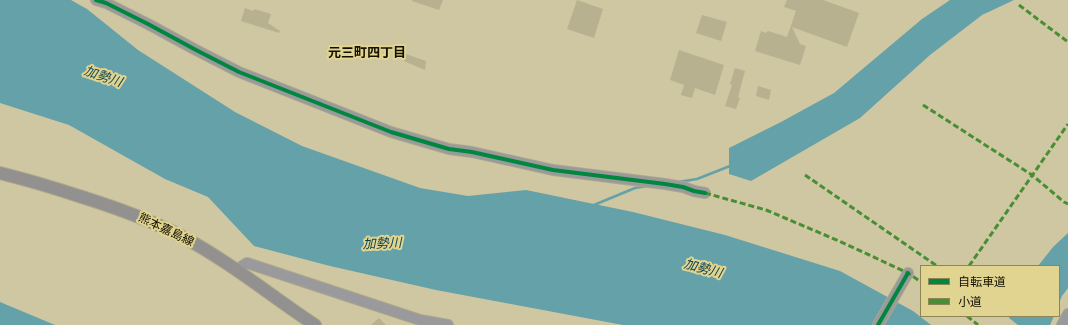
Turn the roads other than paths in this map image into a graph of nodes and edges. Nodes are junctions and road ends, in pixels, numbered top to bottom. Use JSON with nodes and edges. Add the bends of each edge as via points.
{"nodes":[{"id":1,"x":96,"y":0,"type":"edge"},
{"id":2,"x":0,"y":173,"type":"edge"},
{"id":3,"x":705,"y":193,"type":"dead end"},
{"id":4,"x":236,"y":270,"type":"junction"},
{"id":5,"x":908,"y":274,"type":"dead end"},
{"id":6,"x":1068,"y":314,"type":"edge"},
{"id":7,"x":315,"y":325,"type":"edge"},
{"id":8,"x":448,"y":325,"type":"edge"},
{"id":9,"x":878,"y":325,"type":"edge"},
{"id":10,"x":1062,"y":325,"type":"edge"}],
"edges":[{"from":1,"to":3,"type":"street","via":[[239,72],[398,134],[449,149],[553,170],[665,184]]},
{"from":2,"to":4,"type":"main road","name":"熊本嘉島線","via":[[29,180],[159,225]]},
{"from":4,"to":7,"type":"main road","name":"熊本嘉島線"},
{"from":4,"to":8,"type":"street","via":[[248,263],[420,320]]},
{"from":5,"to":9,"type":"street"},
{"from":6,"to":10,"type":"street"}]}
